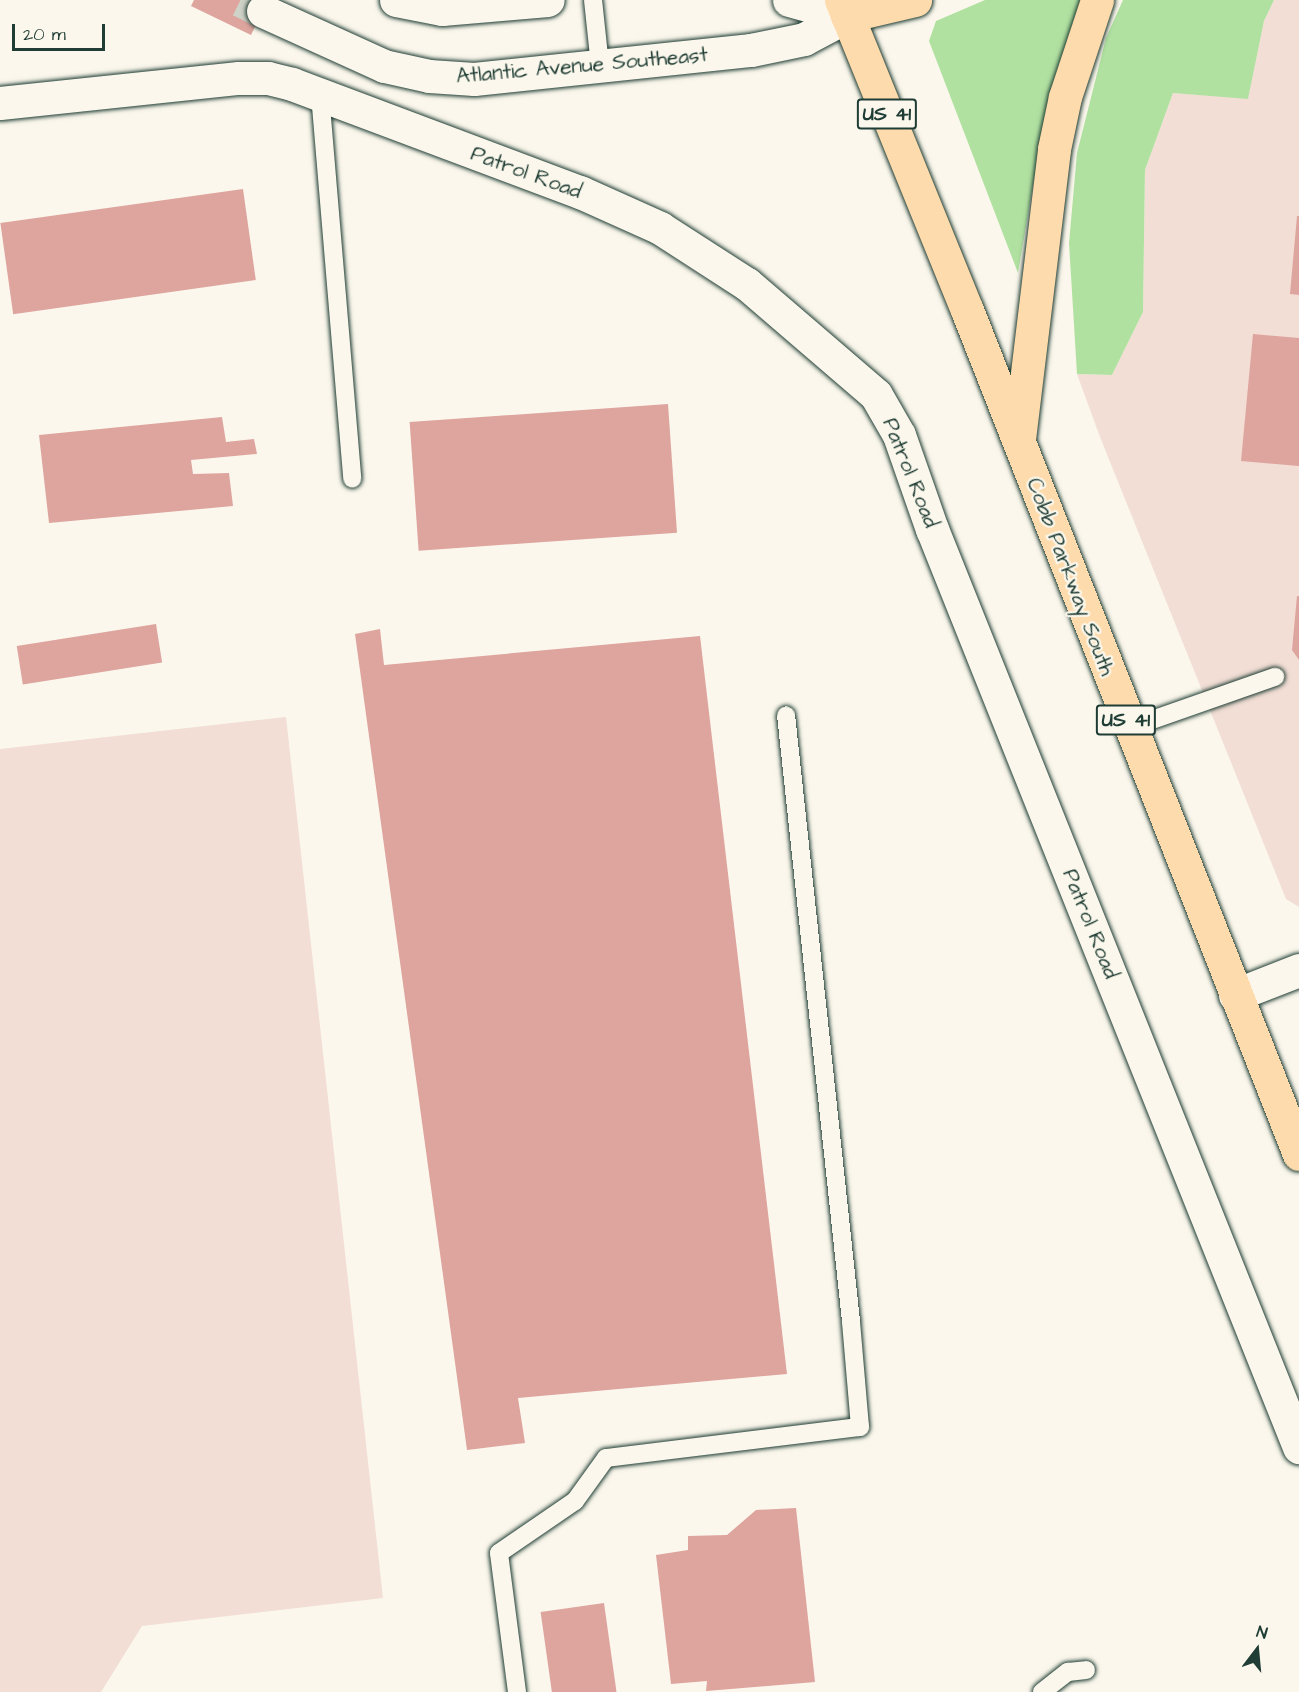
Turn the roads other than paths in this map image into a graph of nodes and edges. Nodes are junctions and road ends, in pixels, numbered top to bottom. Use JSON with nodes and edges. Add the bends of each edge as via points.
{"nodes":[{"id":1,"x":396,"y":0,"type":"edge"},
{"id":2,"x":542,"y":0,"type":"edge"},
{"id":3,"x":593,"y":0,"type":"edge"},
{"id":4,"x":789,"y":0,"type":"edge"},
{"id":5,"x":915,"y":0,"type":"edge"},
{"id":6,"x":1097,"y":0,"type":"edge"},
{"id":7,"x":844,"y":8,"type":"edge"},
{"id":8,"x":263,"y":11,"type":"tunnel mouth"},
{"id":9,"x":600,"y":66,"type":"junction"},
{"id":10,"x":320,"y":94,"type":"junction"},
{"id":11,"x":0,"y":103,"type":"edge"},
{"id":12,"x":1019,"y":444,"type":"junction"},
{"id":13,"x":352,"y":479,"type":"dead end"},
{"id":14,"x":1275,"y":677,"type":"dead end"},
{"id":15,"x":786,"y":715,"type":"dead end"},
{"id":16,"x":1129,"y":728,"type":"junction"},
{"id":17,"x":1299,"y":970,"type":"edge"},
{"id":18,"x":1235,"y":996,"type":"junction"},
{"id":19,"x":1299,"y":1152,"type":"edge"},
{"id":20,"x":1299,"y":1447,"type":"edge"},
{"id":21,"x":1086,"y":1670,"type":"dead end"},
{"id":22,"x":517,"y":1692,"type":"edge"},
{"id":23,"x":1042,"y":1692,"type":"edge"}],
"edges":[{"from":1,"to":2,"type":"street","via":[[442,9]]},
{"from":3,"to":9,"type":"lane"},
{"from":4,"to":7,"type":"street"},
{"from":5,"to":7,"type":"main road"},
{"from":6,"to":12,"type":"main road","via":[[1065,97],[1054,149]]},
{"from":7,"to":9,"type":"street","name":"Atlantic Avenue Southeast","via":[[804,39],[751,50]]},
{"from":7,"to":12,"type":"main road","name":"Cobb Parkway South","number":"US 41"},
{"from":8,"to":9,"type":"street","name":"Atlantic Avenue Southeast","via":[[384,66],[429,76],[474,79]]},
{"from":10,"to":11,"type":"street","name":"Patrol Road","via":[[268,78],[239,78]]},
{"from":10,"to":13,"type":"lane"},
{"from":10,"to":20,"type":"street","name":"Patrol Road","via":[[580,192],[660,228],[747,284],[876,395],[899,435],[944,559]]},
{"from":12,"to":16,"type":"main road","name":"Cobb Parkway South","number":"US 41"},
{"from":14,"to":16,"type":"lane"},
{"from":15,"to":22,"type":"lane","via":[[860,1427],[606,1458],[575,1501],[499,1553]]},
{"from":16,"to":18,"type":"main road","name":"Cobb Parkway South","number":"US 41"},
{"from":17,"to":18,"type":"street"},
{"from":18,"to":19,"type":"main road","name":"Cobb Parkway South","number":"US 41"},
{"from":21,"to":23,"type":"lane","via":[[1068,1672]]}]}
